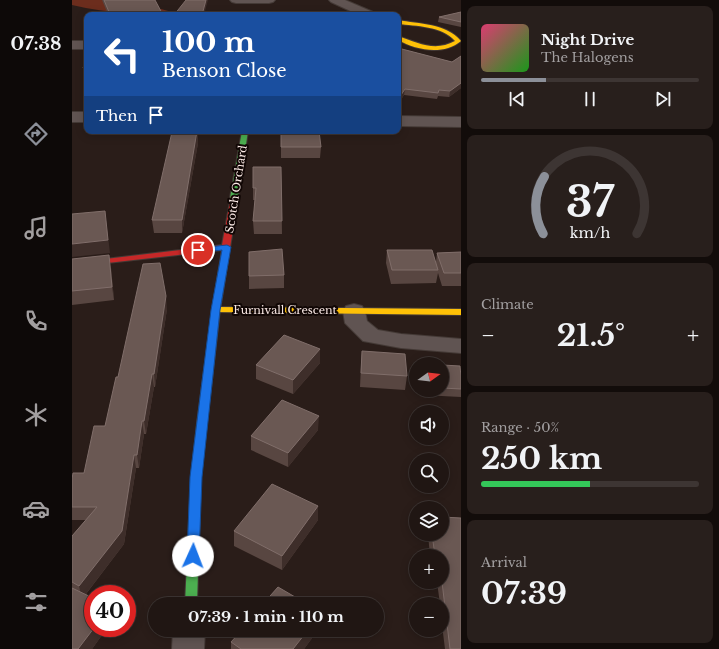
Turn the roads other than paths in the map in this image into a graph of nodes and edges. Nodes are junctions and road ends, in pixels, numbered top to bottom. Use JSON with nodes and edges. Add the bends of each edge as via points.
{"nodes":[{"id":1,"x":236,"y":0,"type":"edge"},
{"id":2,"x":269,"y":0,"type":"edge"},
{"id":3,"x":334,"y":0,"type":"edge"},
{"id":4,"x":362,"y":12,"type":"edge"},
{"id":5,"x":401,"y":23,"type":"edge"},
{"id":6,"x":401,"y":40,"type":"edge"},
{"id":7,"x":72,"y":45,"type":"edge"},
{"id":8,"x":84,"y":45,"type":"edge"},
{"id":9,"x":72,"y":117,"type":"edge"},
{"id":10,"x":84,"y":117,"type":"edge"},
{"id":11,"x":401,"y":121,"type":"edge"},
{"id":12,"x":461,"y":122,"type":"edge"},
{"id":13,"x":245,"y":134,"type":"edge"},
{"id":14,"x":227,"y":247,"type":"junction"},
{"id":15,"x":72,"y":265,"type":"edge"},
{"id":16,"x":216,"y":310,"type":"junction"},
{"id":17,"x":354,"y":311,"type":"junction"},
{"id":18,"x":461,"y":312,"type":"edge"},
{"id":19,"x":461,"y":346,"type":"edge"},
{"id":20,"x":191,"y":597,"type":"edge"},
{"id":21,"x":189,"y":637,"type":"edge"},
{"id":22,"x":188,"y":649,"type":"edge"}],
"edges":[{"from":1,"to":2,"type":"street"},
{"from":3,"to":4,"type":"street"},
{"from":5,"to":6,"type":"street","via":[[447,31],[458,41],[455,45],[433,48]]},
{"from":7,"to":8,"type":"street"},
{"from":9,"to":10,"type":"street"},
{"from":11,"to":12,"type":"street"},
{"from":13,"to":14,"type":"street","name":"Scotch Orchard"},
{"from":14,"to":15,"type":"street"},
{"from":14,"to":16,"type":"street","name":"Scotch Orchard"},
{"from":16,"to":17,"type":"street","name":"Furnivall Crescent"},
{"from":16,"to":20,"type":"street","name":"Scotch Orchard","via":[[196,477]]},
{"from":17,"to":18,"type":"street","name":"Furnivall Crescent"},
{"from":17,"to":19,"type":"street","via":[[356,323],[371,336]]},
{"from":21,"to":22,"type":"street"}]}
